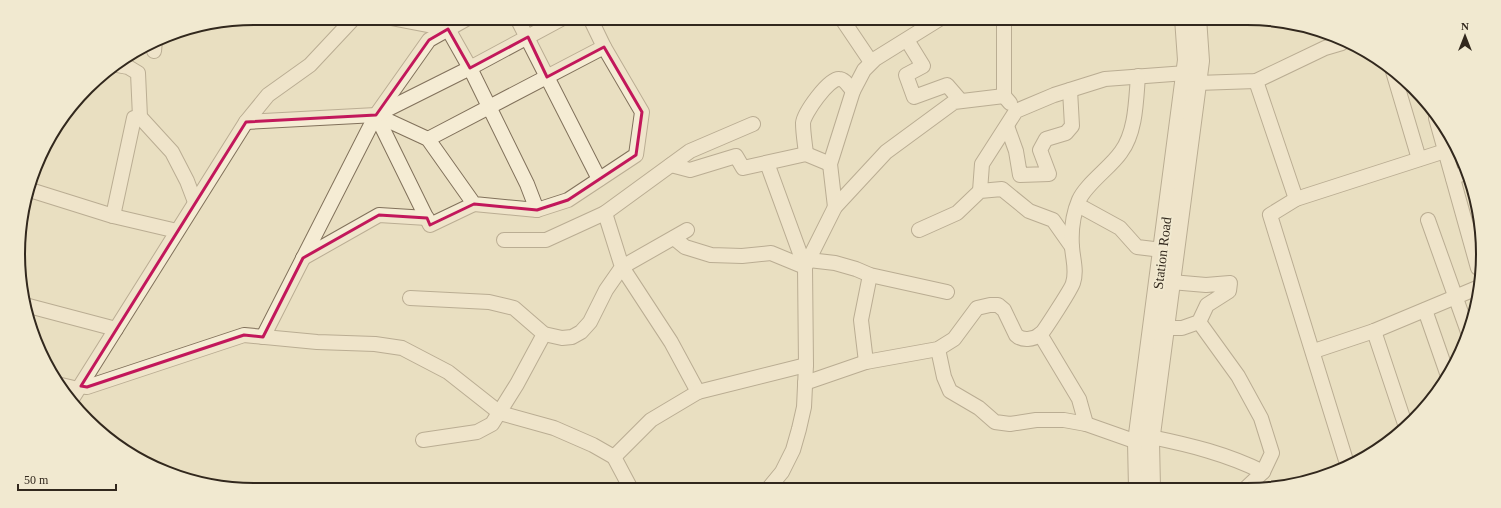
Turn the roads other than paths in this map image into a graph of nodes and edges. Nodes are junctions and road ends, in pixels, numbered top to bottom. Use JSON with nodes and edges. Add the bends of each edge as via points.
{"nodes":[{"id":1,"x":347,"y":25,"type":"edge"},
{"id":2,"x":427,"y":25,"type":"edge"},
{"id":3,"x":455,"y":25,"type":"edge"},
{"id":4,"x":521,"y":25,"type":"edge"},
{"id":5,"x":550,"y":25,"type":"edge"},
{"id":6,"x":593,"y":25,"type":"edge"},
{"id":7,"x":846,"y":25,"type":"edge"},
{"id":8,"x":930,"y":25,"type":"edge"},
{"id":9,"x":1004,"y":25,"type":"edge"},
{"id":10,"x":1184,"y":25,"type":"edge"},
{"id":11,"x":1197,"y":25,"type":"edge"},
{"id":12,"x":448,"y":29,"type":"junction"},
{"id":13,"x":528,"y":37,"type":"junction"},
{"id":14,"x":908,"y":40,"type":"junction"},
{"id":15,"x":1339,"y":44,"type":"edge"},
{"id":16,"x":604,"y":47,"type":"junction"},
{"id":17,"x":871,"y":62,"type":"junction"},
{"id":18,"x":124,"y":66,"type":"edge"},
{"id":19,"x":470,"y":68,"type":"junction"},
{"id":20,"x":1138,"y":76,"type":"junction"},
{"id":21,"x":547,"y":77,"type":"junction"},
{"id":22,"x":1191,"y":78,"type":"junction"},
{"id":23,"x":1396,"y":80,"type":"edge"},
{"id":24,"x":1256,"y":81,"type":"junction"},
{"id":25,"x":1070,"y":90,"type":"junction"},
{"id":26,"x":853,"y":91,"type":"junction"},
{"id":27,"x":1004,"y":96,"type":"junction"},
{"id":28,"x":960,"y":100,"type":"junction"},
{"id":29,"x":490,"y":107,"type":"junction"},
{"id":30,"x":1016,"y":111,"type":"junction"},
{"id":31,"x":376,"y":115,"type":"junction"},
{"id":32,"x":140,"y":117,"type":"junction"},
{"id":33,"x":246,"y":122,"type":"junction"},
{"id":34,"x":753,"y":124,"type":"dead end"},
{"id":35,"x":1007,"y":126,"type":"junction"},
{"id":36,"x":1440,"y":131,"type":"edge"},
{"id":37,"x":428,"y":139,"type":"junction"},
{"id":38,"x":1445,"y":151,"type":"junction"},
{"id":39,"x":806,"y":154,"type":"junction"},
{"id":40,"x":1419,"y":159,"type":"junction"},
{"id":41,"x":767,"y":163,"type":"junction"},
{"id":42,"x":830,"y":164,"type":"junction"},
{"id":43,"x":671,"y":165,"type":"junction"},
{"id":44,"x":1458,"y":176,"type":"edge"},
{"id":45,"x":599,"y":179,"type":"junction"},
{"id":46,"x":34,"y":191,"type":"edge"},
{"id":47,"x":980,"y":191,"type":"junction"},
{"id":48,"x":1296,"y":198,"type":"junction"},
{"id":49,"x":195,"y":202,"type":"junction"},
{"id":50,"x":474,"y":204,"type":"junction"},
{"id":51,"x":1078,"y":205,"type":"junction"},
{"id":52,"x":835,"y":207,"type":"junction"},
{"id":53,"x":537,"y":210,"type":"junction"},
{"id":54,"x":606,"y":213,"type":"junction"},
{"id":55,"x":113,"y":216,"type":"junction"},
{"id":56,"x":426,"y":218,"type":"junction"},
{"id":57,"x":1428,"y":220,"type":"dead end"},
{"id":58,"x":687,"y":230,"type":"dead end"},
{"id":59,"x":919,"y":230,"type":"dead end"},
{"id":60,"x":177,"y":231,"type":"junction"},
{"id":61,"x":674,"y":238,"type":"junction"},
{"id":62,"x":504,"y":240,"type":"dead end"},
{"id":63,"x":1072,"y":246,"type":"junction"},
{"id":64,"x":1162,"y":250,"type":"junction"},
{"id":65,"x":303,"y":258,"type":"junction"},
{"id":66,"x":1476,"y":259,"type":"edge"},
{"id":67,"x":807,"y":264,"type":"junction"},
{"id":68,"x":622,"y":266,"type":"junction"},
{"id":69,"x":870,"y":275,"type":"junction"},
{"id":70,"x":1171,"y":282,"type":"junction"},
{"id":71,"x":1473,"y":290,"type":"edge"},
{"id":72,"x":947,"y":292,"type":"dead end"},
{"id":73,"x":410,"y":298,"type":"dead end"},
{"id":74,"x":1455,"y":298,"type":"junction"},
{"id":75,"x":31,"y":307,"type":"edge"},
{"id":76,"x":1425,"y":310,"type":"junction"},
{"id":77,"x":1199,"y":322,"type":"junction"},
{"id":78,"x":1465,"y":324,"type":"edge"},
{"id":79,"x":1165,"y":328,"type":"junction"},
{"id":80,"x":116,"y":329,"type":"junction"},
{"id":81,"x":1374,"y":331,"type":"junction"},
{"id":82,"x":544,"y":334,"type":"junction"},
{"id":83,"x":1040,"y":334,"type":"junction"},
{"id":84,"x":263,"y":337,"type":"junction"},
{"id":85,"x":938,"y":350,"type":"junction"},
{"id":86,"x":1314,"y":351,"type":"junction"},
{"id":87,"x":866,"y":362,"type":"junction"},
{"id":88,"x":806,"y":365,"type":"junction"},
{"id":89,"x":1445,"y":368,"type":"edge"},
{"id":90,"x":805,"y":383,"type":"junction"},
{"id":91,"x":77,"y":392,"type":"edge"},
{"id":92,"x":698,"y":392,"type":"junction"},
{"id":93,"x":500,"y":413,"type":"junction"},
{"id":94,"x":1404,"y":421,"type":"edge"},
{"id":95,"x":1086,"y":424,"type":"junction"},
{"id":96,"x":1144,"y":439,"type":"junction"},
{"id":97,"x":423,"y":440,"type":"dead end"},
{"id":98,"x":614,"y":456,"type":"junction"},
{"id":99,"x":1346,"y":460,"type":"edge"},
{"id":100,"x":1263,"y":472,"type":"junction"},
{"id":101,"x":628,"y":483,"type":"edge"},
{"id":102,"x":773,"y":483,"type":"edge"},
{"id":103,"x":1139,"y":483,"type":"edge"},
{"id":104,"x":1150,"y":483,"type":"edge"},
{"id":105,"x":1251,"y":483,"type":"edge"}],
"edges":[{"from":1,"to":33,"type":"street","via":[[310,65],[268,95]]},
{"from":2,"to":12,"type":"street"},
{"from":3,"to":12,"type":"street"},
{"from":4,"to":13,"type":"street"},
{"from":5,"to":13,"type":"street"},
{"from":6,"to":16,"type":"street"},
{"from":7,"to":17,"type":"street"},
{"from":8,"to":14,"type":"street"},
{"from":9,"to":27,"type":"street"},
{"from":10,"to":22,"type":"street","name":"Station Road"},
{"from":11,"to":22,"type":"street","name":"Station Road","via":[[1200,61]]},
{"from":12,"to":19,"type":"street"},
{"from":12,"to":31,"type":"street","via":[[429,40]]},
{"from":13,"to":19,"type":"street"},
{"from":13,"to":21,"type":"street"},
{"from":14,"to":17,"type":"street"},
{"from":14,"to":28,"type":"street","via":[[923,66],[906,75],[914,97],[947,84]]},
{"from":15,"to":24,"type":"street"},
{"from":16,"to":21,"type":"street"},
{"from":16,"to":45,"type":"street","via":[[642,112],[636,155]]},
{"from":17,"to":26,"type":"street"},
{"from":18,"to":32,"type":"street","via":[[138,73]]},
{"from":19,"to":29,"type":"street"},
{"from":19,"to":31,"type":"street"},
{"from":20,"to":22,"type":"street"},
{"from":20,"to":25,"type":"street","via":[[1105,79]]},
{"from":20,"to":51,"type":"street","via":[[1135,110],[1122,152],[1079,199]]},
{"from":21,"to":29,"type":"street"},
{"from":21,"to":45,"type":"street"},
{"from":22,"to":24,"type":"street"},
{"from":22,"to":64,"type":"street","name":"Station Road"},
{"from":22,"to":70,"type":"street","name":"Station Road"},
{"from":23,"to":40,"type":"street"},
{"from":24,"to":48,"type":"street"},
{"from":25,"to":30,"type":"street"},
{"from":25,"to":35,"type":"street","via":[[1072,126],[1066,132],[1046,139],[1040,150],[1048,174],[1020,175],[1016,151]]},
{"from":26,"to":39,"type":"street","via":[[844,80],[838,79],[832,82],[806,113],[803,122]]},
{"from":26,"to":42,"type":"street"},
{"from":27,"to":28,"type":"street"},
{"from":27,"to":30,"type":"street"},
{"from":28,"to":52,"type":"street","via":[[886,152]]},
{"from":29,"to":37,"type":"street"},
{"from":29,"to":53,"type":"street"},
{"from":30,"to":35,"type":"street"},
{"from":31,"to":33,"type":"street"},
{"from":31,"to":37,"type":"street"},
{"from":31,"to":56,"type":"street"},
{"from":31,"to":65,"type":"street"},
{"from":32,"to":49,"type":"street","via":[[172,152]]},
{"from":32,"to":55,"type":"street","via":[[134,118]]},
{"from":33,"to":49,"type":"street"},
{"from":34,"to":43,"type":"street","via":[[690,151]]},
{"from":35,"to":47,"type":"street","via":[[982,164]]},
{"from":36,"to":38,"type":"street"},
{"from":37,"to":50,"type":"street"},
{"from":38,"to":40,"type":"street"},
{"from":38,"to":44,"type":"street"},
{"from":39,"to":41,"type":"street"},
{"from":39,"to":42,"type":"street"},
{"from":40,"to":48,"type":"street"},
{"from":41,"to":43,"type":"street","via":[[743,168],[736,156],[690,170]]},
{"from":41,"to":67,"type":"street"},
{"from":42,"to":52,"type":"street"},
{"from":43,"to":54,"type":"street"},
{"from":44,"to":66,"type":"street"},
{"from":45,"to":53,"type":"street","via":[[568,200]]},
{"from":46,"to":55,"type":"street"},
{"from":47,"to":59,"type":"street","via":[[957,213]]},
{"from":47,"to":63,"type":"street","via":[[1002,189],[1029,211],[1052,220]]},
{"from":48,"to":86,"type":"street","via":[[1270,215]]},
{"from":49,"to":60,"type":"street"},
{"from":50,"to":53,"type":"street"},
{"from":50,"to":56,"type":"street","via":[[430,225]]},
{"from":51,"to":63,"type":"street","via":[[1073,222]]},
{"from":51,"to":64,"type":"street","via":[[1120,228],[1137,247]]},
{"from":52,"to":67,"type":"street"},
{"from":54,"to":62,"type":"street","via":[[546,240]]},
{"from":54,"to":68,"type":"street"},
{"from":55,"to":60,"type":"street"},
{"from":56,"to":65,"type":"street","via":[[379,215]]},
{"from":57,"to":74,"type":"street"},
{"from":58,"to":61,"type":"street"},
{"from":60,"to":80,"type":"street"},
{"from":61,"to":67,"type":"street","via":[[685,247],[711,255],[742,256],[771,253]]},
{"from":61,"to":68,"type":"street"},
{"from":63,"to":83,"type":"street","via":[[1075,273],[1073,284]]},
{"from":64,"to":96,"type":"street","name":"Station Road"},
{"from":65,"to":84,"type":"street"},
{"from":67,"to":69,"type":"street","via":[[835,263]]},
{"from":67,"to":88,"type":"street"},
{"from":68,"to":82,"type":"street","via":[[590,322],[581,332],[572,337],[562,338]]},
{"from":68,"to":92,"type":"street","via":[[671,342]]},
{"from":69,"to":72,"type":"street"},
{"from":69,"to":87,"type":"street","via":[[861,320]]},
{"from":70,"to":77,"type":"street","via":[[1206,285],[1230,283],[1230,291],[1207,305]]},
{"from":70,"to":79,"type":"street","name":"Station Road"},
{"from":71,"to":74,"type":"street"},
{"from":73,"to":82,"type":"street","via":[[489,302],[514,308]]},
{"from":74,"to":76,"type":"street"},
{"from":74,"to":78,"type":"street"},
{"from":75,"to":80,"type":"street"},
{"from":76,"to":81,"type":"street"},
{"from":76,"to":89,"type":"street"},
{"from":77,"to":79,"type":"street","via":[[1182,328]]},
{"from":77,"to":100,"type":"street","via":[[1238,376],[1261,418],[1272,453]]},
{"from":79,"to":96,"type":"street","name":"Station Road"},
{"from":80,"to":91,"type":"street"},
{"from":81,"to":86,"type":"street"},
{"from":81,"to":94,"type":"street"},
{"from":82,"to":93,"type":"street"},
{"from":83,"to":85,"type":"street","via":[[1026,340],[1019,338],[1004,310],[998,305],[990,304],[977,308],[954,339]]},
{"from":83,"to":95,"type":"street","via":[[1079,399]]},
{"from":84,"to":91,"type":"street","via":[[244,335]]},
{"from":84,"to":93,"type":"street","via":[[402,348],[448,372]]},
{"from":85,"to":87,"type":"street"},
{"from":85,"to":95,"type":"street","via":[[950,391],[979,408],[995,422],[1010,424],[1052,419]]},
{"from":86,"to":99,"type":"street"},
{"from":87,"to":90,"type":"street"},
{"from":88,"to":90,"type":"street"},
{"from":88,"to":92,"type":"street"},
{"from":90,"to":102,"type":"street","via":[[804,407],[793,450],[782,472]]},
{"from":92,"to":98,"type":"street","via":[[651,420]]},
{"from":93,"to":97,"type":"street","via":[[492,424],[477,432]]},
{"from":93,"to":98,"type":"street","via":[[554,428]]},
{"from":95,"to":96,"type":"street"},
{"from":96,"to":100,"type":"street","via":[[1210,450]]},
{"from":96,"to":103,"type":"street","name":"Station Road"},
{"from":96,"to":104,"type":"street","name":"Station Road"},
{"from":98,"to":101,"type":"street"},
{"from":100,"to":105,"type":"street"}]}
